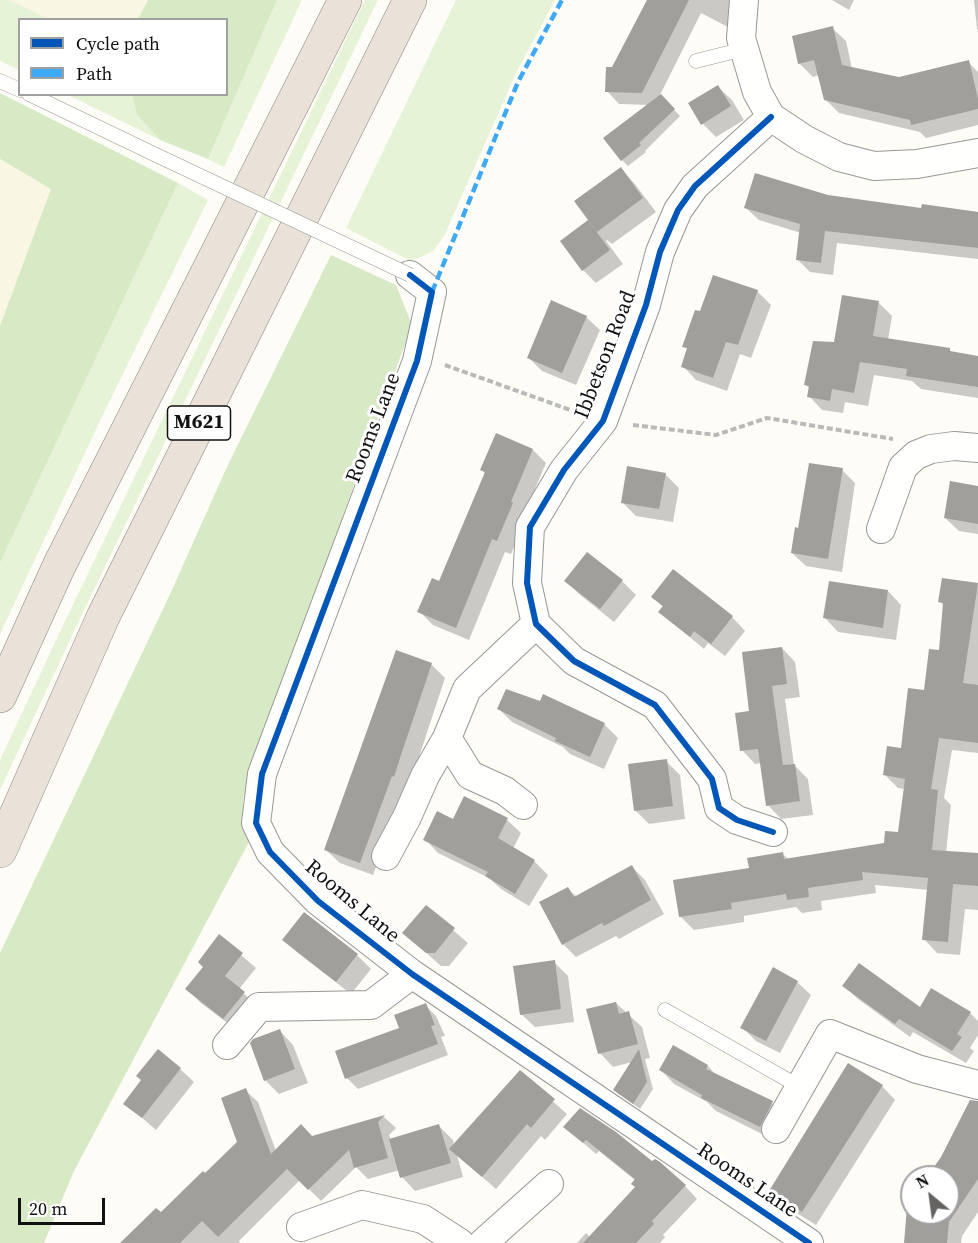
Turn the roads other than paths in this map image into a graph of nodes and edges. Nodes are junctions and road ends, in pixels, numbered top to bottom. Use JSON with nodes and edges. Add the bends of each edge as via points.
{"nodes":[{"id":1,"x":345,"y":0,"type":"edge"},
{"id":2,"x":410,"y":0,"type":"edge"},
{"id":3,"x":744,"y":0,"type":"edge"},
{"id":4,"x":744,"y":49,"type":"junction"},
{"id":5,"x":696,"y":61,"type":"dead end"},
{"id":6,"x":0,"y":81,"type":"edge"},
{"id":7,"x":18,"y":89,"type":"edge"},
{"id":8,"x":33,"y":96,"type":"edge"},
{"id":9,"x":771,"y":117,"type":"junction"},
{"id":10,"x":978,"y":153,"type":"edge"},
{"id":11,"x":410,"y":275,"type":"joint"},
{"id":12,"x":978,"y":447,"type":"edge"},
{"id":13,"x":881,"y":528,"type":"dead end"},
{"id":14,"x":536,"y":624,"type":"junction"},
{"id":15,"x":0,"y":696,"type":"edge"},
{"id":16,"x":447,"y":738,"type":"junction"},
{"id":17,"x":524,"y":805,"type":"dead end"},
{"id":18,"x":773,"y":832,"type":"dead end"},
{"id":19,"x":0,"y":851,"type":"edge"},
{"id":20,"x":386,"y":856,"type":"dead end"},
{"id":21,"x":412,"y":974,"type":"junction"},
{"id":22,"x":665,"y":1010,"type":"dead end"},
{"id":23,"x":227,"y":1045,"type":"dead end"},
{"id":24,"x":978,"y":1084,"type":"edge"},
{"id":25,"x":800,"y":1087,"type":"junction"},
{"id":26,"x":776,"y":1129,"type":"dead end"},
{"id":27,"x":549,"y":1184,"type":"dead end"},
{"id":28,"x":301,"y":1227,"type":"dead end"},
{"id":29,"x":460,"y":1243,"type":"edge"},
{"id":30,"x":483,"y":1243,"type":"edge"},
{"id":31,"x":809,"y":1243,"type":"edge"}],
"edges":[{"from":1,"to":15,"type":"highway","number":"M621","via":[[59,566]]},
{"from":2,"to":19,"type":"highway","number":"M621","via":[[103,617]]},
{"from":3,"to":4,"type":"street"},
{"from":4,"to":5,"type":"lane"},
{"from":4,"to":9,"type":"street","via":[[757,92]]},
{"from":6,"to":7,"type":"lane"},
{"from":8,"to":11,"type":"lane","name":"Rooms Lane","bridge":true},
{"from":9,"to":10,"type":"street","via":[[839,157],[874,166],[917,164]]},
{"from":9,"to":14,"type":"street","name":"Ibbetson Road","via":[[695,186],[678,210],[603,421],[564,470],[530,527],[527,583]]},
{"from":11,"to":21,"type":"street","name":"Rooms Lane","via":[[432,292],[417,361],[262,774],[256,823],[270,852],[318,901]]},
{"from":12,"to":13,"type":"street","via":[[908,447]]},
{"from":14,"to":16,"type":"street","via":[[467,689]]},
{"from":14,"to":18,"type":"street","via":[[574,661],[655,705],[712,779],[719,808],[737,820]]},
{"from":16,"to":17,"type":"street","via":[[470,775],[505,791]]},
{"from":16,"to":20,"type":"street"},
{"from":21,"to":23,"type":"street","via":[[371,1005],[259,1007]]},
{"from":21,"to":31,"type":"street","name":"Rooms Lane"},
{"from":22,"to":25,"type":"lane"},
{"from":24,"to":25,"type":"street","via":[[917,1069],[830,1034]]},
{"from":25,"to":26,"type":"street"},
{"from":27,"to":30,"type":"street"},
{"from":28,"to":29,"type":"street","via":[[362,1204],[423,1219]]}]}
